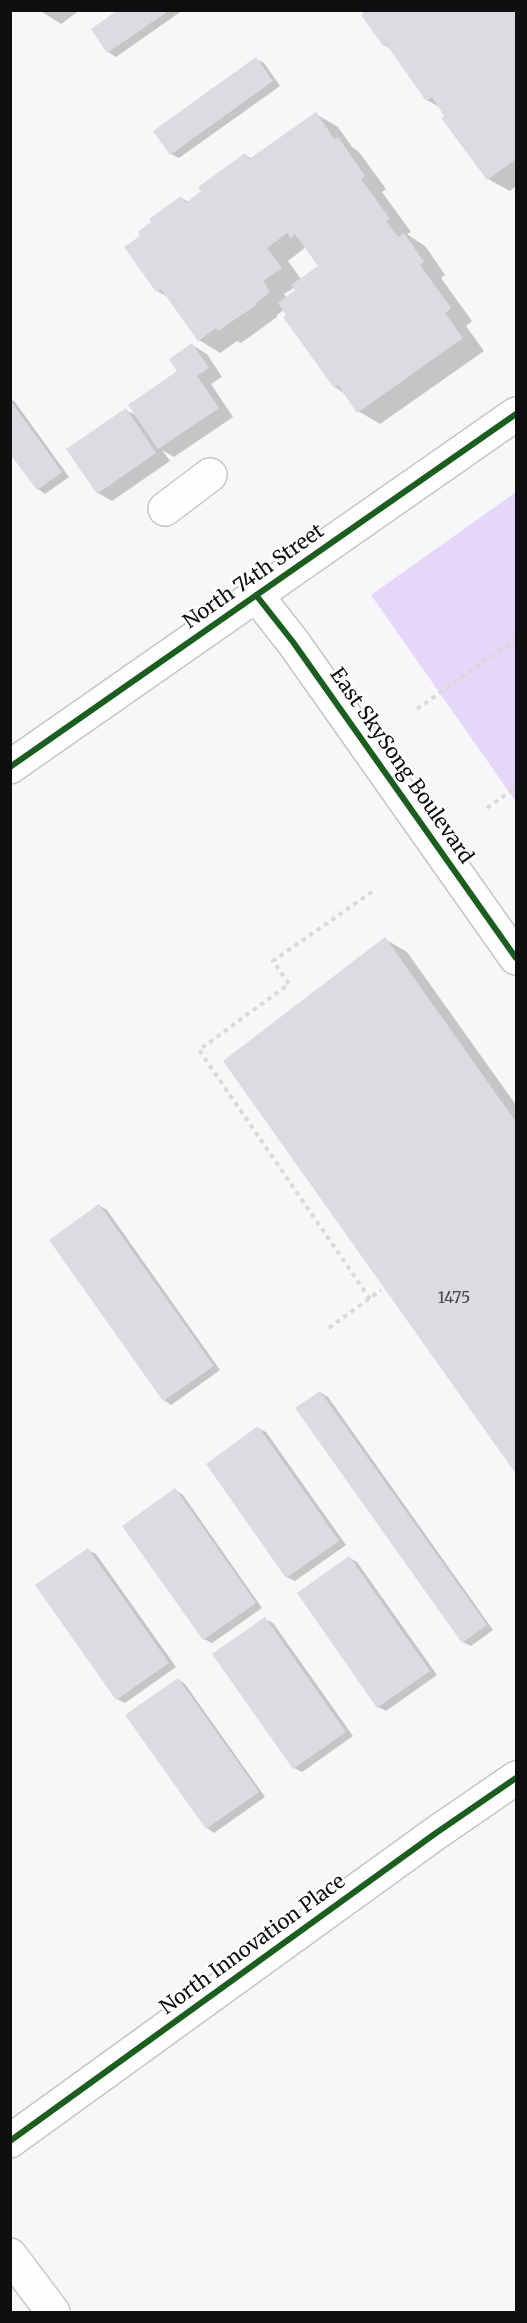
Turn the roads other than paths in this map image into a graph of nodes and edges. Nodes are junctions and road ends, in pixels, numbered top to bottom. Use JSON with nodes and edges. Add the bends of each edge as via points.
{"nodes":[{"id":1,"x":516,"y":414,"type":"edge"},
{"id":2,"x":210,"y":475,"type":"dead end"},
{"id":3,"x":165,"y":509,"type":"dead end"},
{"id":4,"x":256,"y":595,"type":"junction"},
{"id":5,"x":10,"y":767,"type":"edge"},
{"id":6,"x":516,"y":958,"type":"edge"},
{"id":7,"x":516,"y":1778,"type":"edge"},
{"id":8,"x":10,"y":2141,"type":"edge"},
{"id":9,"x":10,"y":2255,"type":"edge"},
{"id":10,"x":53,"y":2313,"type":"edge"}],
"edges":[{"from":1,"to":4,"type":"street","name":"North 74th Street"},
{"from":2,"to":3,"type":"street"},
{"from":4,"to":5,"type":"street","name":"North 74th Street"},
{"from":4,"to":6,"type":"street","name":"East SkySong Boulevard"},
{"from":7,"to":8,"type":"street","name":"North Innovation Place"},
{"from":9,"to":10,"type":"street"}]}
